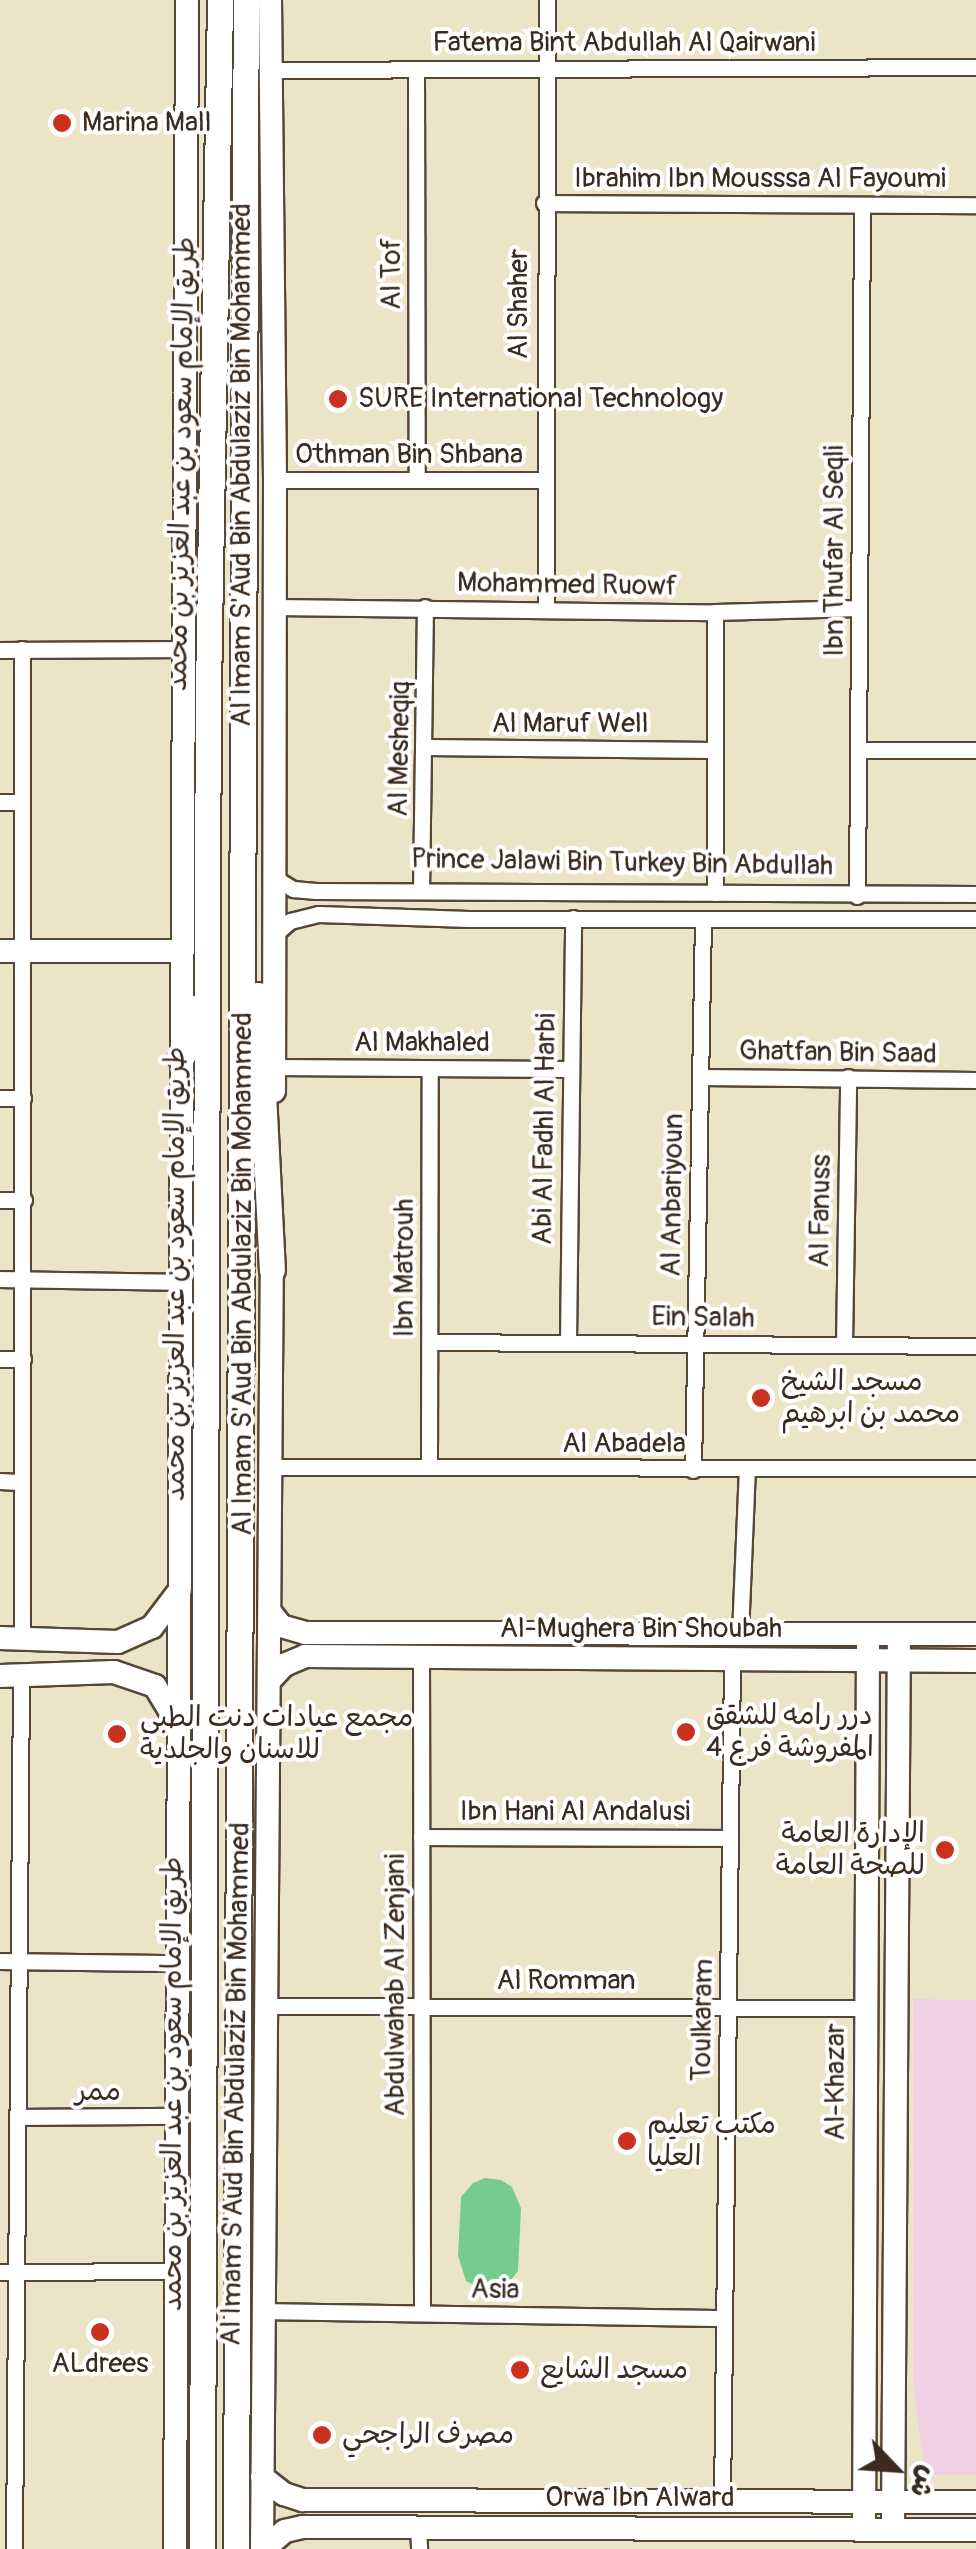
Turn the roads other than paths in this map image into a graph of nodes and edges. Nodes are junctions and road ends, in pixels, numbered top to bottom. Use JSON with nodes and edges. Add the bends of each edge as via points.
{"nodes":[{"id":1,"x":188,"y":0,"type":"edge"},
{"id":2,"x":220,"y":0,"type":"edge"},
{"id":3,"x":246,"y":0,"type":"edge"},
{"id":4,"x":270,"y":0,"type":"edge"},
{"id":5,"x":547,"y":0,"type":"edge"},
{"id":6,"x":976,"y":67,"type":"edge"},
{"id":7,"x":416,"y":69,"type":"junction"},
{"id":8,"x":546,"y":69,"type":"junction"},
{"id":9,"x":272,"y":70,"type":"junction"},
{"id":10,"x":544,"y":203,"type":"junction"},
{"id":11,"x":976,"y":205,"type":"edge"},
{"id":12,"x":862,"y":207,"type":"junction"},
{"id":13,"x":417,"y":478,"type":"junction"},
{"id":14,"x":276,"y":480,"type":"junction"},
{"id":15,"x":543,"y":480,"type":"junction"},
{"id":16,"x":275,"y":607,"type":"junction"},
{"id":17,"x":546,"y":607,"type":"junction"},
{"id":18,"x":426,"y":608,"type":"junction"},
{"id":19,"x":859,"y":608,"type":"junction"},
{"id":20,"x":714,"y":612,"type":"junction"},
{"id":21,"x":185,"y":649,"type":"junction"},
{"id":22,"x":0,"y":650,"type":"edge"},
{"id":23,"x":22,"y":650,"type":"junction"},
{"id":24,"x":246,"y":742,"type":"junction"},
{"id":25,"x":426,"y":748,"type":"junction"},
{"id":26,"x":713,"y":750,"type":"junction"},
{"id":27,"x":859,"y":750,"type":"junction"},
{"id":28,"x":976,"y":750,"type":"edge"},
{"id":29,"x":0,"y":802,"type":"edge"},
{"id":30,"x":21,"y":802,"type":"junction"},
{"id":31,"x":207,"y":845,"type":"junction"},
{"id":32,"x":272,"y":876,"type":"junction"},
{"id":33,"x":422,"y":890,"type":"junction"},
{"id":34,"x":316,"y":891,"type":"junction"},
{"id":35,"x":714,"y":893,"type":"junction"},
{"id":36,"x":976,"y":894,"type":"edge"},
{"id":37,"x":798,"y":895,"type":"junction"},
{"id":38,"x":818,"y":896,"type":"junction"},
{"id":39,"x":857,"y":896,"type":"junction"},
{"id":40,"x":318,"y":914,"type":"junction"},
{"id":41,"x":817,"y":917,"type":"junction"},
{"id":42,"x":573,"y":918,"type":"junction"},
{"id":43,"x":796,"y":918,"type":"junction"},
{"id":44,"x":976,"y":919,"type":"edge"},
{"id":45,"x":703,"y":920,"type":"junction"},
{"id":46,"x":275,"y":934,"type":"junction"},
{"id":47,"x":11,"y":951,"type":"edge"},
{"id":48,"x":181,"y":951,"type":"junction"},
{"id":49,"x":181,"y":1058,"type":"junction"},
{"id":50,"x":274,"y":1067,"type":"junction"},
{"id":51,"x":430,"y":1069,"type":"junction"},
{"id":52,"x":570,"y":1069,"type":"junction"},
{"id":53,"x":700,"y":1076,"type":"junction"},
{"id":54,"x":848,"y":1077,"type":"junction"},
{"id":55,"x":976,"y":1080,"type":"edge"},
{"id":56,"x":0,"y":1098,"type":"edge"},
{"id":57,"x":22,"y":1098,"type":"junction"},
{"id":58,"x":0,"y":1200,"type":"edge"},
{"id":59,"x":24,"y":1200,"type":"junction"},
{"id":60,"x":272,"y":1270,"type":"junction"},
{"id":61,"x":24,"y":1278,"type":"junction"},
{"id":62,"x":0,"y":1279,"type":"edge"},
{"id":63,"x":182,"y":1282,"type":"junction"},
{"id":64,"x":568,"y":1341,"type":"junction"},
{"id":65,"x":430,"y":1342,"type":"junction"},
{"id":66,"x":696,"y":1344,"type":"junction"},
{"id":67,"x":844,"y":1345,"type":"junction"},
{"id":68,"x":976,"y":1346,"type":"edge"},
{"id":69,"x":0,"y":1359,"type":"edge"},
{"id":70,"x":23,"y":1359,"type":"junction"},
{"id":71,"x":976,"y":1450,"type":"edge"},
{"id":72,"x":272,"y":1467,"type":"junction"},
{"id":73,"x":429,"y":1467,"type":"junction"},
{"id":74,"x":747,"y":1468,"type":"junction"},
{"id":75,"x":976,"y":1468,"type":"edge"},
{"id":76,"x":693,"y":1470,"type":"junction"},
{"id":77,"x":0,"y":1482,"type":"edge"},
{"id":78,"x":22,"y":1482,"type":"junction"},
{"id":79,"x":181,"y":1587,"type":"junction"},
{"id":80,"x":271,"y":1613,"type":"junction"},
{"id":81,"x":740,"y":1634,"type":"junction"},
{"id":82,"x":868,"y":1634,"type":"junction"},
{"id":83,"x":898,"y":1634,"type":"junction"},
{"id":84,"x":976,"y":1634,"type":"edge"},
{"id":85,"x":11,"y":1638,"type":"edge"},
{"id":86,"x":118,"y":1642,"type":"junction"},
{"id":87,"x":305,"y":1645,"type":"junction"},
{"id":88,"x":420,"y":1657,"type":"junction"},
{"id":89,"x":732,"y":1659,"type":"junction"},
{"id":90,"x":868,"y":1660,"type":"junction"},
{"id":91,"x":898,"y":1660,"type":"junction"},
{"id":92,"x":976,"y":1661,"type":"edge"},
{"id":93,"x":114,"y":1672,"type":"junction"},
{"id":94,"x":10,"y":1676,"type":"edge"},
{"id":95,"x":270,"y":1680,"type":"junction"},
{"id":96,"x":179,"y":1727,"type":"junction"},
{"id":97,"x":0,"y":1836,"type":"edge"},
{"id":98,"x":421,"y":1836,"type":"junction"},
{"id":99,"x":20,"y":1837,"type":"junction"},
{"id":100,"x":730,"y":1838,"type":"junction"},
{"id":101,"x":0,"y":1961,"type":"edge"},
{"id":102,"x":19,"y":1961,"type":"junction"},
{"id":103,"x":176,"y":1963,"type":"junction"},
{"id":104,"x":266,"y":2006,"type":"junction"},
{"id":105,"x":421,"y":2006,"type":"junction"},
{"id":106,"x":728,"y":2007,"type":"junction"},
{"id":107,"x":866,"y":2008,"type":"junction"},
{"id":108,"x":0,"y":2079,"type":"edge"},
{"id":109,"x":20,"y":2079,"type":"junction"},
{"id":110,"x":176,"y":2116,"type":"junction"},
{"id":111,"x":20,"y":2117,"type":"junction"},
{"id":112,"x":0,"y":2198,"type":"edge"},
{"id":113,"x":19,"y":2198,"type":"junction"},
{"id":114,"x":176,"y":2271,"type":"junction"},
{"id":115,"x":0,"y":2272,"type":"edge"},
{"id":116,"x":18,"y":2272,"type":"junction"},
{"id":117,"x":266,"y":2311,"type":"junction"},
{"id":118,"x":422,"y":2314,"type":"junction"},
{"id":119,"x":724,"y":2318,"type":"junction"},
{"id":120,"x":9,"y":2347,"type":"edge"},
{"id":121,"x":262,"y":2477,"type":"junction"},
{"id":122,"x":303,"y":2500,"type":"junction"},
{"id":123,"x":722,"y":2501,"type":"junction"},
{"id":124,"x":864,"y":2502,"type":"junction"},
{"id":125,"x":893,"y":2502,"type":"junction"},
{"id":126,"x":976,"y":2502,"type":"edge"},
{"id":127,"x":303,"y":2526,"type":"junction"},
{"id":128,"x":864,"y":2530,"type":"junction"},
{"id":129,"x":893,"y":2530,"type":"junction"},
{"id":130,"x":976,"y":2530,"type":"edge"},
{"id":131,"x":418,"y":2538,"type":"edge"},
{"id":132,"x":14,"y":2549,"type":"edge"},
{"id":133,"x":174,"y":2549,"type":"edge"},
{"id":134,"x":202,"y":2549,"type":"edge"},
{"id":135,"x":236,"y":2549,"type":"edge"},
{"id":136,"x":263,"y":2549,"type":"edge"}],
"edges":[{"from":1,"to":21,"type":"street"},
{"from":2,"to":31,"type":"main road","name":"طريق الإمام سعود بن عبد العزيز بن محمد"},
{"from":3,"to":24,"type":"main road"},
{"from":4,"to":9,"type":"street","name":"Al Imam S'Aud Bin Abdulaziz Bin Mohammed"},
{"from":5,"to":8,"type":"street","name":"Al Shaher"},
{"from":6,"to":8,"type":"street","name":"Fatema Bint Abdullah Al Qairwani"},
{"from":7,"to":8,"type":"street","name":"Fatema Bint Abdullah Al Qairwani"},
{"from":7,"to":9,"type":"street","name":"Fatema Bint Abdullah Al Qairwani"},
{"from":7,"to":13,"type":"street","name":"Al Tof"},
{"from":8,"to":10,"type":"street","name":"Al Shaher"},
{"from":9,"to":14,"type":"street","name":"Al Imam S'Aud Bin Abdulaziz Bin Mohammed"},
{"from":10,"to":12,"type":"street","name":"Ibrahim Ibn Mousssa Al Fayoumi"},
{"from":10,"to":15,"type":"street","name":"Al Shaher"},
{"from":11,"to":12,"type":"street","name":"Ibrahim Ibn Mousssa Al Fayoumi"},
{"from":12,"to":19,"type":"street","name":"Ibn Thufar Al Seqli"},
{"from":13,"to":14,"type":"street","name":"Othman Bin Shbana"},
{"from":13,"to":15,"type":"street","name":"Othman Bin Shbana"},
{"from":14,"to":16,"type":"street","name":"Al Imam S'Aud Bin Abdulaziz Bin Mohammed"},
{"from":15,"to":17,"type":"street","name":"Al Shaher"},
{"from":16,"to":18,"type":"street","name":"Mohammed Ruowf"},
{"from":16,"to":32,"type":"street","name":"Al Imam S'Aud Bin Abdulaziz Bin Mohammed"},
{"from":17,"to":18,"type":"street","name":"Mohammed Ruowf"},
{"from":17,"to":20,"type":"street","name":"Mohammed Ruowf"},
{"from":18,"to":25,"type":"street","name":"Al Mesheqiq"},
{"from":19,"to":20,"type":"street","name":"Mohammed Ruowf"},
{"from":19,"to":27,"type":"street","name":"Ibn Thufar Al Seqli"},
{"from":20,"to":26,"type":"street"},
{"from":21,"to":23,"type":"street"},
{"from":21,"to":48,"type":"street"},
{"from":22,"to":23,"type":"street"},
{"from":23,"to":30,"type":"street"},
{"from":24,"to":60,"type":"main road"},
{"from":24,"to":135,"type":"main road"},
{"from":25,"to":26,"type":"street","name":"Al Maruf Well"},
{"from":25,"to":33,"type":"street","name":"Al Mesheqiq"},
{"from":26,"to":35,"type":"street"},
{"from":27,"to":28,"type":"street"},
{"from":27,"to":39,"type":"street","name":"Ibn Thufar Al Seqli"},
{"from":29,"to":30,"type":"street"},
{"from":30,"to":47,"type":"street"},
{"from":31,"to":49,"type":"main road","via":[[197,875],[191,1038]]},
{"from":31,"to":134,"type":"main road","name":"طريق الإمام سعود بن عبد العزيز بن محمد"},
{"from":32,"to":34,"type":"street","name":"Prince Jalawi Bin Turkey Bin Abdullah"},
{"from":32,"to":46,"type":"street","name":"Al Imam S'Aud Bin Abdulaziz Bin Mohammed"},
{"from":33,"to":34,"type":"street","name":"Prince Jalawi Bin Turkey Bin Abdullah"},
{"from":33,"to":35,"type":"street","name":"Prince Jalawi Bin Turkey Bin Abdullah"},
{"from":34,"to":40,"type":"street","via":[[302,908]]},
{"from":35,"to":37,"type":"street","name":"Prince Jalawi Bin Turkey Bin Abdullah"},
{"from":36,"to":39,"type":"street","name":"Prince Jalawi Bin Turkey Bin Abdullah"},
{"from":37,"to":38,"type":"street","name":"Prince Jalawi Bin Turkey Bin Abdullah"},
{"from":37,"to":43,"type":"street"},
{"from":38,"to":39,"type":"street","name":"Prince Jalawi Bin Turkey Bin Abdullah"},
{"from":38,"to":41,"type":"street"},
{"from":40,"to":42,"type":"street","name":"Prince Jalawi Bin Turkey Bin Abdullah"},
{"from":40,"to":46,"type":"street","name":"Prince Jalawi Bin Turkey Bin Abdullah","via":[[290,920]]},
{"from":41,"to":43,"type":"street","name":"Prince Jalawi Bin Turkey Bin Abdullah"},
{"from":41,"to":44,"type":"street","name":"Prince Jalawi Bin Turkey Bin Abdullah"},
{"from":42,"to":45,"type":"street","name":"Prince Jalawi Bin Turkey Bin Abdullah"},
{"from":42,"to":52,"type":"street","name":"Abi Al Fadhl Al Harbi"},
{"from":43,"to":45,"type":"street","name":"Prince Jalawi Bin Turkey Bin Abdullah"},
{"from":45,"to":53,"type":"street","name":"Al Anbariyoun"},
{"from":46,"to":50,"type":"street","name":"Al Imam S'Aud Bin Abdulaziz Bin Mohammed"},
{"from":47,"to":48,"type":"street"},
{"from":47,"to":57,"type":"street"},
{"from":48,"to":49,"type":"street"},
{"from":49,"to":63,"type":"street"},
{"from":50,"to":51,"type":"street","name":"Al Makhaled"},
{"from":50,"to":60,"type":"street","name":"Al Imam S'Aud Bin Abdulaziz Bin Mohammed"},
{"from":51,"to":52,"type":"street","name":"Al Makhaled"},
{"from":51,"to":65,"type":"street","name":"Ibn Matrouh"},
{"from":52,"to":64,"type":"street","name":"Abi Al Fadhl Al Harbi"},
{"from":53,"to":54,"type":"street","name":"Ghatfan Bin Saad"},
{"from":53,"to":66,"type":"street","name":"Al Anbariyoun"},
{"from":54,"to":55,"type":"street","name":"Ghatfan Bin Saad"},
{"from":54,"to":67,"type":"street","name":"Al Fanuss"},
{"from":56,"to":57,"type":"street"},
{"from":57,"to":59,"type":"street"},
{"from":58,"to":59,"type":"street"},
{"from":59,"to":61,"type":"street"},
{"from":60,"to":72,"type":"street","name":"Al Imam S'Aud Bin Abdulaziz Bin Mohammed"},
{"from":61,"to":62,"type":"street"},
{"from":61,"to":63,"type":"street"},
{"from":61,"to":70,"type":"street"},
{"from":63,"to":79,"type":"street"},
{"from":64,"to":65,"type":"street","name":"Ein Salah"},
{"from":64,"to":66,"type":"street","name":"Ein Salah"},
{"from":65,"to":73,"type":"street","name":"Ibn Matrouh"},
{"from":66,"to":67,"type":"street","name":"Ein Salah"},
{"from":66,"to":76,"type":"street","name":"Al Anbariyoun"},
{"from":67,"to":68,"type":"street","name":"Ein Salah"},
{"from":69,"to":70,"type":"street"},
{"from":70,"to":78,"type":"street"},
{"from":71,"to":75,"type":"street"},
{"from":72,"to":73,"type":"street","name":"Al Abadela"},
{"from":72,"to":80,"type":"street","name":"Al Imam S'Aud Bin Abdulaziz Bin Mohammed"},
{"from":73,"to":76,"type":"street","name":"Al Abadela"},
{"from":74,"to":75,"type":"street","name":"Al Abadela"},
{"from":74,"to":76,"type":"street","name":"Al Abadela"},
{"from":74,"to":81,"type":"street"},
{"from":77,"to":78,"type":"street"},
{"from":78,"to":85,"type":"street"},
{"from":79,"to":86,"type":"street","via":[[152,1627]]},
{"from":79,"to":96,"type":"street"},
{"from":80,"to":87,"type":"street"},
{"from":80,"to":95,"type":"street","name":"Al Imam S'Aud Bin Abdulaziz Bin Mohammed"},
{"from":81,"to":82,"type":"street"},
{"from":81,"to":87,"type":"street"},
{"from":82,"to":83,"type":"street"},
{"from":82,"to":90,"type":"street","name":"Al-Khazar"},
{"from":83,"to":84,"type":"street"},
{"from":83,"to":91,"type":"street"},
{"from":85,"to":86,"type":"street"},
{"from":86,"to":93,"type":"street","via":[[133,1656]]},
{"from":87,"to":88,"type":"street","name":"Al-Mughera Bin Shoubah"},
{"from":87,"to":95,"type":"street"},
{"from":88,"to":89,"type":"street","name":"Al-Mughera Bin Shoubah"},
{"from":88,"to":98,"type":"street","name":"Abdulwahab Al Zenjani"},
{"from":89,"to":90,"type":"street","name":"Al-Mughera Bin Shoubah"},
{"from":89,"to":100,"type":"street","name":"Toulkaram"},
{"from":90,"to":91,"type":"street","name":"Al-Mughera Bin Shoubah"},
{"from":90,"to":107,"type":"street","name":"Al-Khazar"},
{"from":91,"to":92,"type":"street","name":"Al-Mughera Bin Shoubah"},
{"from":91,"to":125,"type":"street"},
{"from":93,"to":94,"type":"street"},
{"from":93,"to":96,"type":"street","via":[[155,1686]]},
{"from":94,"to":99,"type":"street"},
{"from":95,"to":104,"type":"street","name":"Al Imam S'Aud Bin Abdulaziz Bin Mohammed"},
{"from":96,"to":103,"type":"street"},
{"from":97,"to":99,"type":"street"},
{"from":98,"to":100,"type":"street","name":"Ibn Hani Al Andalusi"},
{"from":98,"to":105,"type":"street","name":"Abdulwahab Al Zenjani"},
{"from":99,"to":102,"type":"street"},
{"from":100,"to":106,"type":"street","name":"Toulkaram"},
{"from":101,"to":102,"type":"street"},
{"from":102,"to":103,"type":"street"},
{"from":102,"to":109,"type":"street"},
{"from":103,"to":110,"type":"street"},
{"from":104,"to":105,"type":"street","name":"Al Romman"},
{"from":104,"to":117,"type":"street","name":"Al Imam S'Aud Bin Abdulaziz Bin Mohammed"},
{"from":105,"to":106,"type":"street","name":"Al Romman"},
{"from":105,"to":118,"type":"street","name":"Abdulwahab Al Zenjani"},
{"from":106,"to":107,"type":"street","name":"Al Romman"},
{"from":106,"to":119,"type":"street","name":"Toulkaram"},
{"from":107,"to":124,"type":"street","name":"Al-Khazar"},
{"from":108,"to":109,"type":"street"},
{"from":109,"to":111,"type":"street"},
{"from":110,"to":111,"type":"street","name":"ممر"},
{"from":110,"to":114,"type":"street"},
{"from":111,"to":113,"type":"street"},
{"from":112,"to":113,"type":"street"},
{"from":113,"to":116,"type":"street"},
{"from":114,"to":116,"type":"street"},
{"from":114,"to":133,"type":"street"},
{"from":115,"to":116,"type":"street"},
{"from":116,"to":120,"type":"street"},
{"from":117,"to":118,"type":"street","name":"Asia"},
{"from":117,"to":121,"type":"street","name":"Al Imam S'Aud Bin Abdulaziz Bin Mohammed"},
{"from":118,"to":119,"type":"street","name":"Asia"},
{"from":119,"to":123,"type":"street","name":"Toulkaram"},
{"from":120,"to":132,"type":"street"},
{"from":121,"to":122,"type":"street"},
{"from":121,"to":136,"type":"street","name":"Al Imam S'Aud Bin Abdulaziz Bin Mohammed"},
{"from":122,"to":123,"type":"street","name":"Orwa Ibn Alward"},
{"from":122,"to":127,"type":"street","via":[[297,2513]]},
{"from":123,"to":124,"type":"street","name":"Orwa Ibn Alward"},
{"from":124,"to":125,"type":"street","name":"Orwa Ibn Alward"},
{"from":124,"to":128,"type":"street","name":"Al-Khazar"},
{"from":125,"to":126,"type":"street","name":"Orwa Ibn Alward"},
{"from":125,"to":129,"type":"street"},
{"from":127,"to":131,"type":"street","name":"Orwa Ibn Alward"},
{"from":127,"to":136,"type":"street"},
{"from":128,"to":129,"type":"street","name":"Orwa Ibn Alward"},
{"from":128,"to":131,"type":"street","name":"Orwa Ibn Alward"},
{"from":129,"to":130,"type":"street","name":"Orwa Ibn Alward"}]}
